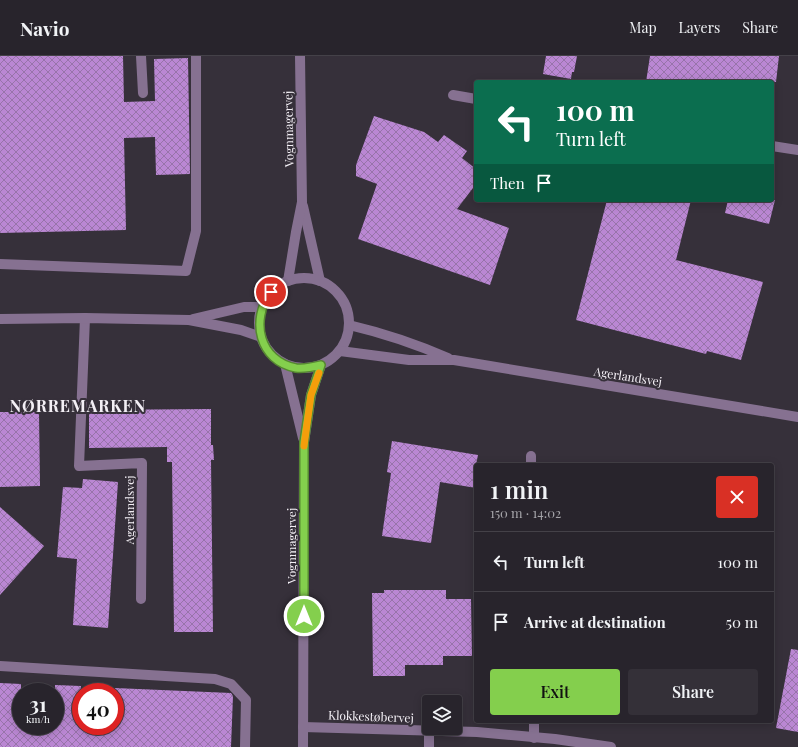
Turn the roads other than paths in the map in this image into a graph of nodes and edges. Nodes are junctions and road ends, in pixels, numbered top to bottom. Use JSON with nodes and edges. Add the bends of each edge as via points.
{"nodes":[{"id":1,"x":141,"y":56,"type":"edge"},
{"id":2,"x":196,"y":56,"type":"edge"},
{"id":3,"x":300,"y":56,"type":"edge"},
{"id":4,"x":143,"y":93,"type":"dead end"},
{"id":5,"x":453,"y":95,"type":"dead end"},
{"id":6,"x":474,"y":99,"type":"edge"},
{"id":7,"x":774,"y":146,"type":"edge"},
{"id":8,"x":798,"y":150,"type":"edge"},
{"id":9,"x":302,"y":202,"type":"junction"},
{"id":10,"x":0,"y":264,"type":"edge"},
{"id":11,"x":288,"y":281,"type":"junction"},
{"id":12,"x":320,"y":281,"type":"junction"},
{"id":13,"x":262,"y":307,"type":"junction"},
{"id":14,"x":85,"y":318,"type":"junction"},
{"id":15,"x":0,"y":319,"type":"edge"},
{"id":16,"x":189,"y":320,"type":"junction"},
{"id":17,"x":349,"y":324,"type":"junction"},
{"id":18,"x":261,"y":337,"type":"junction"},
{"id":19,"x":340,"y":351,"type":"junction"},
{"id":20,"x":454,"y":360,"type":"junction"},
{"id":21,"x":285,"y":364,"type":"junction"},
{"id":22,"x":321,"y":365,"type":"junction"},
{"id":23,"x":798,"y":418,"type":"edge"},
{"id":24,"x":304,"y":442,"type":"junction"},
{"id":25,"x":142,"y":599,"type":"dead end"},
{"id":26,"x":0,"y":666,"type":"edge"},
{"id":27,"x":534,"y":723,"type":"edge"},
{"id":28,"x":303,"y":727,"type":"junction"},
{"id":29,"x":422,"y":731,"type":"edge"},
{"id":30,"x":462,"y":732,"type":"edge"},
{"id":31,"x":429,"y":735,"type":"edge"},
{"id":32,"x":534,"y":738,"type":"junction"},
{"id":33,"x":554,"y":743,"type":"edge"},
{"id":34,"x":245,"y":747,"type":"edge"},
{"id":35,"x":303,"y":747,"type":"edge"},
{"id":36,"x":429,"y":747,"type":"edge"},
{"id":37,"x":611,"y":747,"type":"edge"}],
"edges":[{"from":1,"to":4,"type":"street"},
{"from":2,"to":10,"type":"street","via":[[196,231],[186,271]]},
{"from":3,"to":9,"type":"street","name":"Vognmagervej"},
{"from":5,"to":6,"type":"street"},
{"from":7,"to":8,"type":"street"},
{"from":9,"to":11,"type":"street","name":"Vognmagervej"},
{"from":9,"to":12,"type":"street","name":"Vognmagervej"},
{"from":11,"to":12,"type":"street","via":[[309,278]]},
{"from":11,"to":13,"type":"street","via":[[271,292]]},
{"from":12,"to":17,"type":"street","via":[[341,297],[347,310]]},
{"from":13,"to":16,"type":"street","via":[[244,307]]},
{"from":13,"to":18,"type":"street","via":[[259,322]]},
{"from":14,"to":15,"type":"street"},
{"from":14,"to":16,"type":"street"},
{"from":14,"to":25,"type":"street","name":"Agerlandsvej","via":[[80,466],[142,463]]},
{"from":16,"to":18,"type":"street","via":[[241,330]]},
{"from":17,"to":19,"type":"street"},
{"from":17,"to":20,"type":"street","name":"Agerlandsvej","via":[[409,342]]},
{"from":18,"to":21,"type":"street","via":[[266,348]]},
{"from":19,"to":20,"type":"street","name":"Agerlandsvej","via":[[409,360]]},
{"from":19,"to":22,"type":"street"},
{"from":20,"to":23,"type":"street","name":"Agerlandsvej"},
{"from":21,"to":22,"type":"street","via":[[297,368]]},
{"from":21,"to":24,"type":"street","name":"Vognmagervej"},
{"from":22,"to":24,"type":"street","name":"Vognmagervej","via":[[311,395]]},
{"from":24,"to":28,"type":"street","name":"Vognmagervej"},
{"from":26,"to":34,"type":"street","via":[[215,679],[231,684],[246,700]]},
{"from":27,"to":32,"type":"street"},
{"from":28,"to":29,"type":"street","name":"Klokkestøbervej"},
{"from":28,"to":35,"type":"street","name":"Vognmagervej"},
{"from":30,"to":32,"type":"street","name":"Klokkestøbervej"},
{"from":31,"to":36,"type":"street"},
{"from":32,"to":33,"type":"street","name":"Klokkestøbervej"},
{"from":33,"to":37,"type":"street","name":"Klokkestøbervej"}]}
